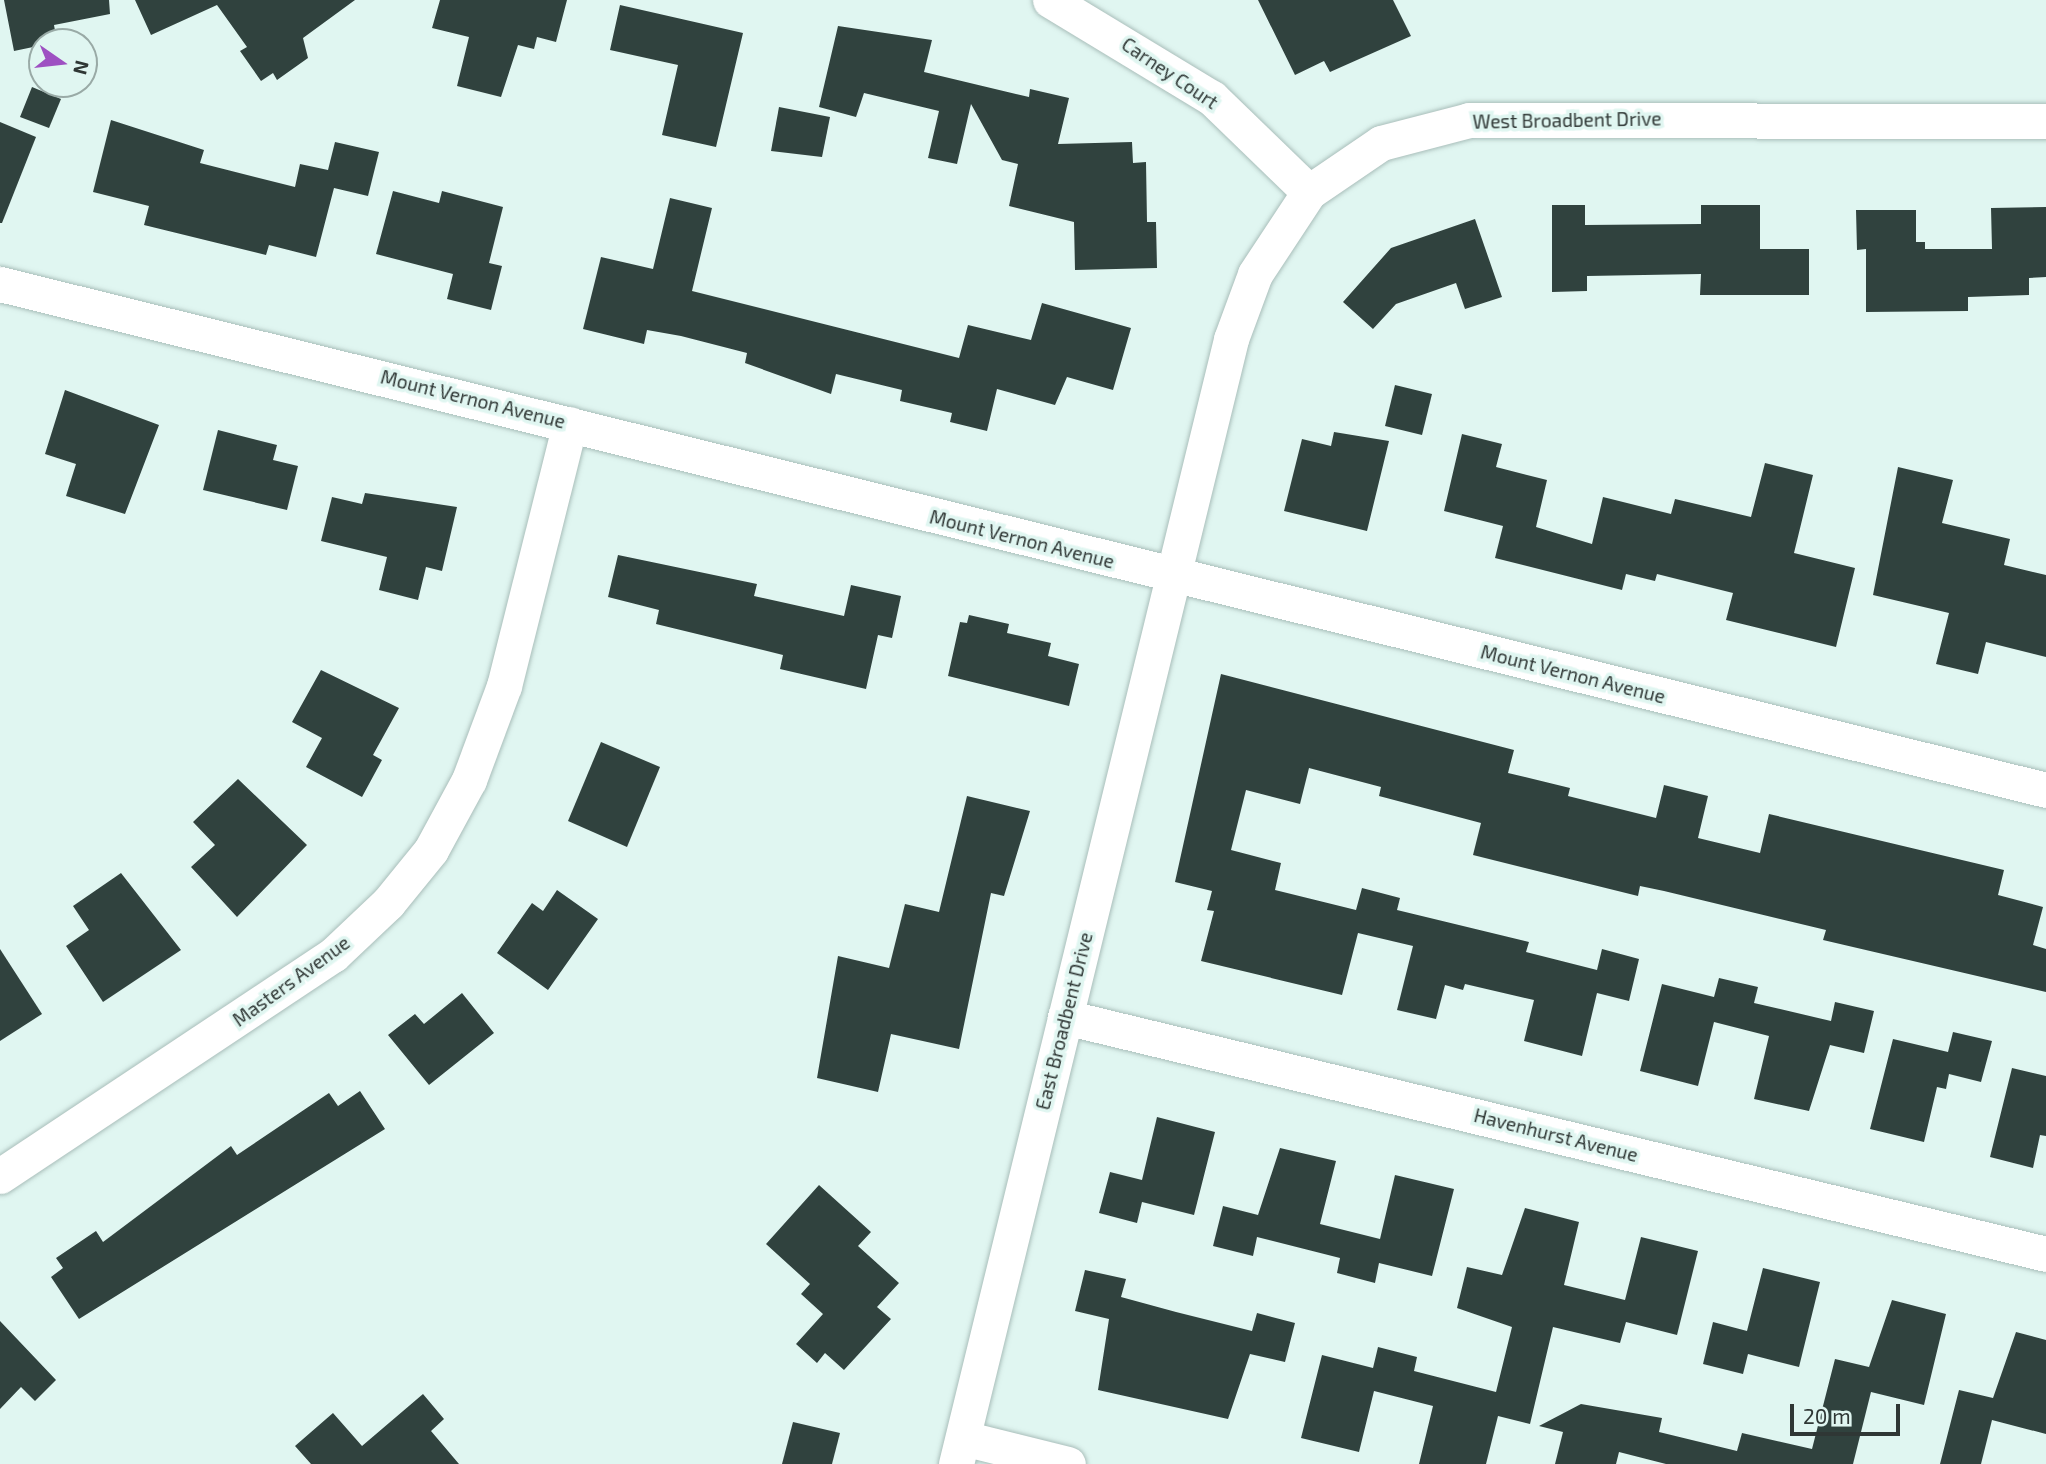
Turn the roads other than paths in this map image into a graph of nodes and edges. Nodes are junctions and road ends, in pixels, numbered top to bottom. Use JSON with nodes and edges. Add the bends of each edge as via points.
{"nodes":[{"id":1,"x":1050,"y":0,"type":"edge"},
{"id":2,"x":2046,"y":121,"type":"edge"},
{"id":3,"x":1309,"y":192,"type":"junction"},
{"id":4,"x":0,"y":284,"type":"edge"},
{"id":5,"x":570,"y":424,"type":"junction"},
{"id":6,"x":1173,"y":577,"type":"junction"},
{"id":7,"x":2046,"y":790,"type":"edge"},
{"id":8,"x":1065,"y":1017,"type":"junction"},
{"id":9,"x":0,"y":1176,"type":"edge"},
{"id":10,"x":2046,"y":1254,"type":"edge"},
{"id":11,"x":960,"y":1451,"type":"edge"},
{"id":12,"x":1068,"y":1464,"type":"edge"}],
"edges":[{"from":1,"to":3,"type":"street","name":"Carney Court","via":[[1212,98]]},
{"from":2,"to":3,"type":"street","name":"West Broadbent Drive","via":[[1469,120],[1381,143]]},
{"from":3,"to":6,"type":"street","name":"West Broadbent Drive","via":[[1255,274],[1231,339]]},
{"from":4,"to":5,"type":"street","name":"Mount Vernon Avenue"},
{"from":5,"to":6,"type":"street","name":"Mount Vernon Avenue"},
{"from":5,"to":9,"type":"street","name":"Masters Avenue","via":[[505,686],[469,780],[431,850],[388,903],[332,955]]},
{"from":6,"to":7,"type":"street","name":"Mount Vernon Avenue"},
{"from":6,"to":8,"type":"street","name":"East Broadbent Drive"},
{"from":8,"to":10,"type":"street","name":"Havenhurst Avenue"},
{"from":8,"to":11,"type":"street","name":"East Broadbent Drive"},
{"from":11,"to":12,"type":"street"}]}
